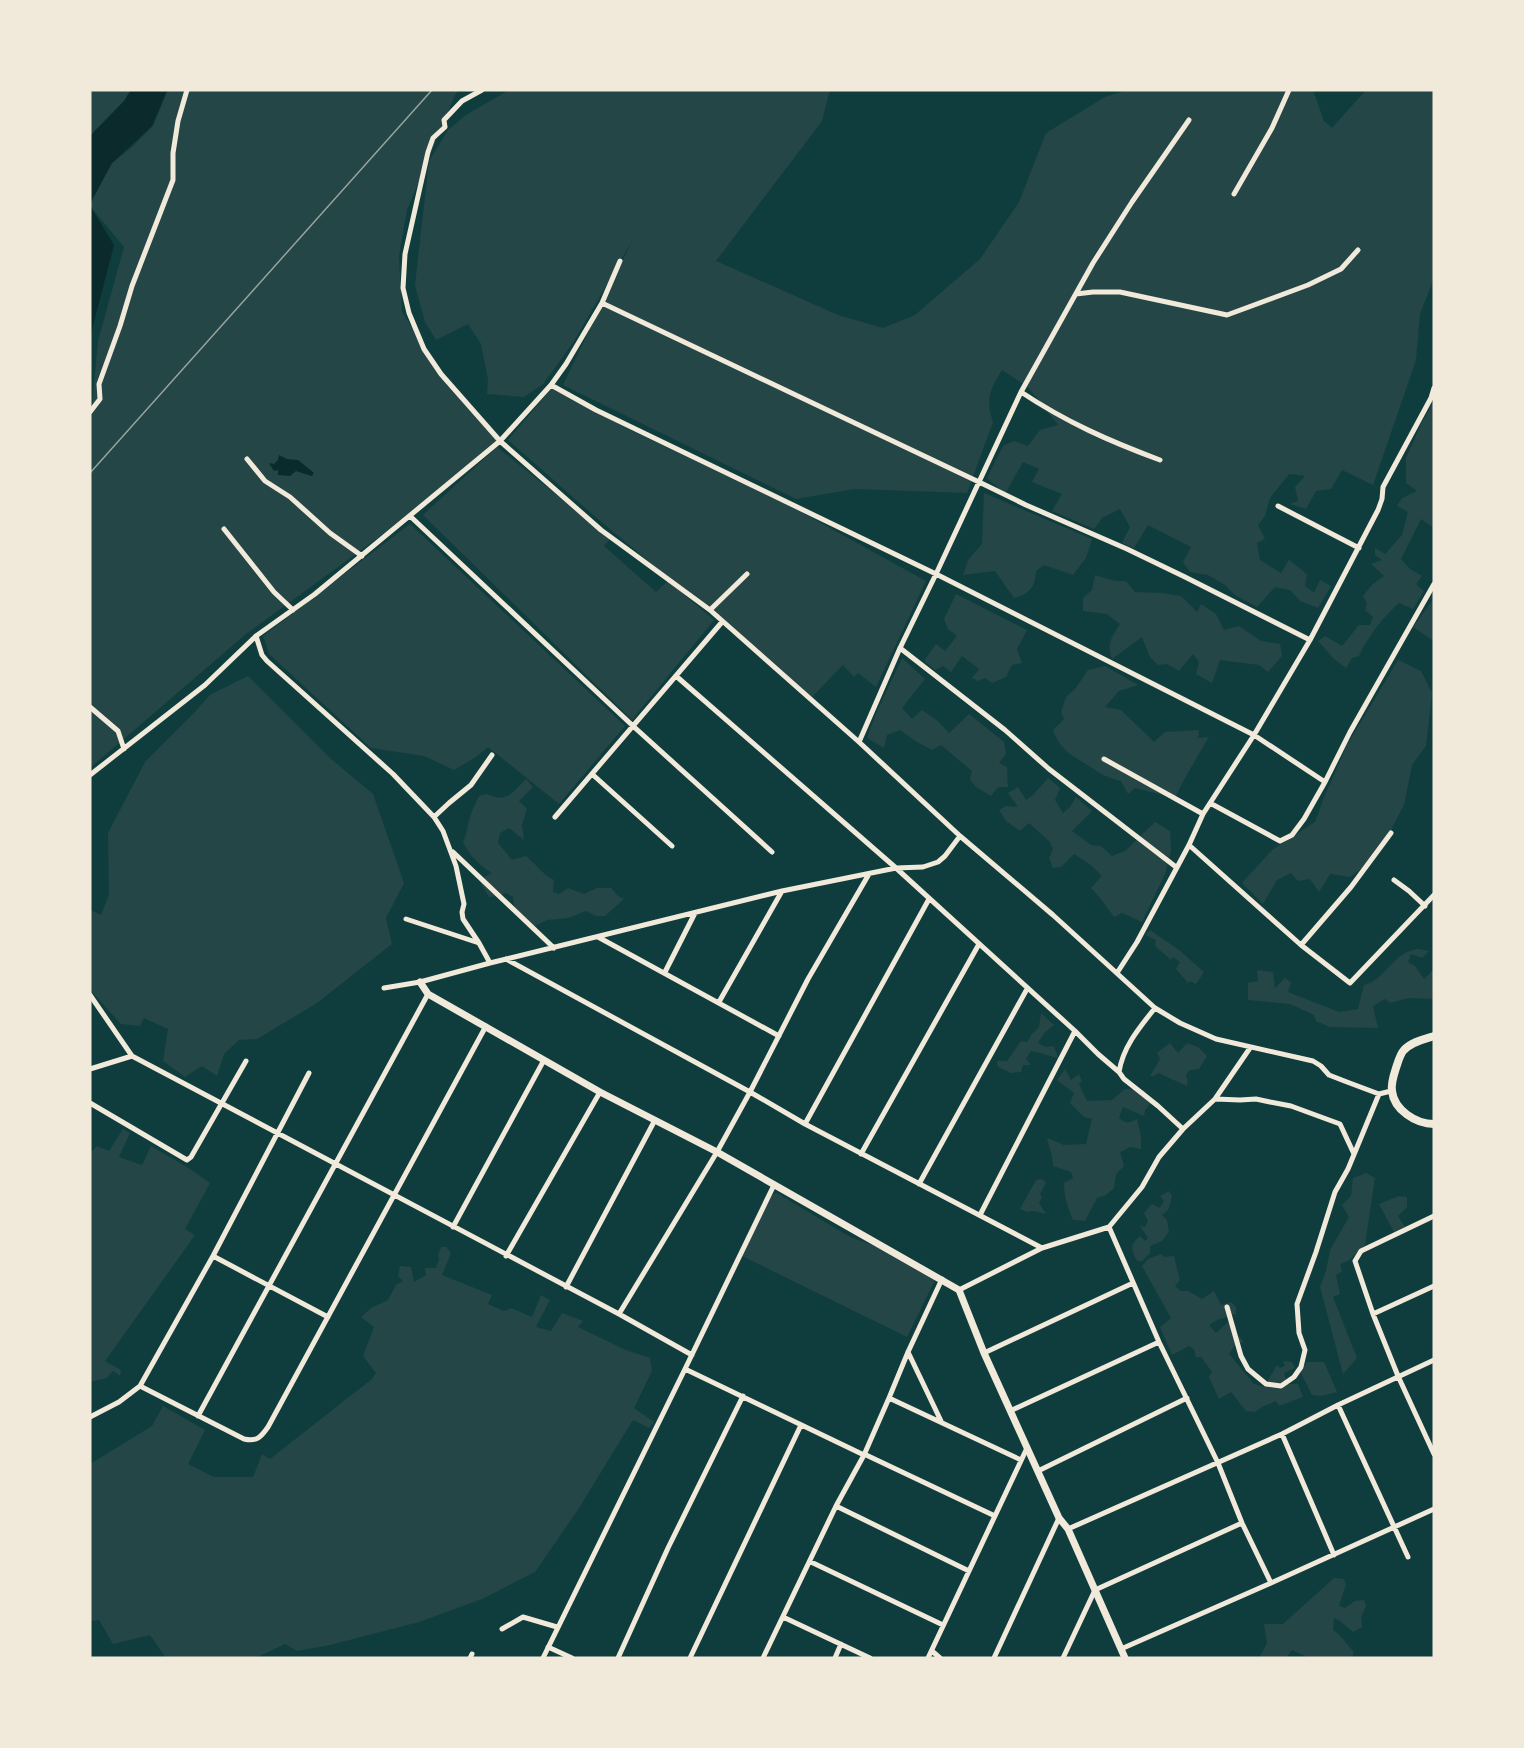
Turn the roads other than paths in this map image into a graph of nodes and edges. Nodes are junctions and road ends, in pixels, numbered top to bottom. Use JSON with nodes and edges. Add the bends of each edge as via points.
{"nodes":[{"id":1,"x":187,"y":90,"type":"edge"},
{"id":2,"x":482,"y":90,"type":"edge"},
{"id":3,"x":1290,"y":90,"type":"edge"},
{"id":4,"x":1189,"y":120,"type":"dead end"},
{"id":5,"x":1234,"y":194,"type":"dead end"},
{"id":6,"x":1358,"y":250,"type":"dead end"},
{"id":7,"x":620,"y":261,"type":"dead end"},
{"id":8,"x":1076,"y":294,"type":"junction"},
{"id":9,"x":602,"y":303,"type":"junction"},
{"id":10,"x":551,"y":385,"type":"junction"},
{"id":11,"x":1434,"y":388,"type":"edge"},
{"id":12,"x":1021,"y":392,"type":"junction"},
{"id":13,"x":90,"y":412,"type":"edge"},
{"id":14,"x":500,"y":441,"type":"junction"},
{"id":15,"x":247,"y":459,"type":"dead end"},
{"id":16,"x":1160,"y":460,"type":"dead end"},
{"id":17,"x":980,"y":482,"type":"junction"},
{"id":18,"x":1278,"y":506,"type":"dead end"},
{"id":19,"x":410,"y":516,"type":"junction"},
{"id":20,"x":224,"y":528,"type":"dead end"},
{"id":21,"x":1359,"y":548,"type":"junction"},
{"id":22,"x":362,"y":556,"type":"junction"},
{"id":23,"x":747,"y":574,"type":"dead end"},
{"id":24,"x":936,"y":574,"type":"junction"},
{"id":25,"x":1434,"y":584,"type":"edge"},
{"id":26,"x":293,"y":610,"type":"junction"},
{"id":27,"x":710,"y":610,"type":"junction"},
{"id":28,"x":723,"y":622,"type":"junction"},
{"id":29,"x":256,"y":636,"type":"junction"},
{"id":30,"x":1310,"y":640,"type":"junction"},
{"id":31,"x":900,"y":648,"type":"junction"},
{"id":32,"x":676,"y":676,"type":"junction"},
{"id":33,"x":90,"y":707,"type":"edge"},
{"id":34,"x":633,"y":726,"type":"junction"},
{"id":35,"x":1254,"y":735,"type":"junction"},
{"id":36,"x":859,"y":742,"type":"junction"},
{"id":37,"x":124,"y":749,"type":"junction"},
{"id":38,"x":492,"y":755,"type":"dead end"},
{"id":39,"x":1104,"y":759,"type":"dead end"},
{"id":40,"x":592,"y":774,"type":"junction"},
{"id":41,"x":90,"y":775,"type":"edge"},
{"id":42,"x":1325,"y":782,"type":"junction"},
{"id":43,"x":1210,"y":803,"type":"junction"},
{"id":44,"x":1203,"y":814,"type":"junction"},
{"id":45,"x":434,"y":817,"type":"junction"},
{"id":46,"x":555,"y":817,"type":"dead end"},
{"id":47,"x":1390,"y":833,"type":"dead end"},
{"id":48,"x":960,"y":836,"type":"junction"},
{"id":49,"x":1189,"y":845,"type":"junction"},
{"id":50,"x":672,"y":846,"type":"dead end"},
{"id":51,"x":452,"y":851,"type":"junction"},
{"id":52,"x":772,"y":852,"type":"dead end"},
{"id":53,"x":1176,"y":867,"type":"junction"},
{"id":54,"x":896,"y":868,"type":"junction"},
{"id":55,"x":869,"y":874,"type":"junction"},
{"id":56,"x":1394,"y":880,"type":"dead end"},
{"id":57,"x":782,"y":891,"type":"junction"},
{"id":58,"x":1434,"y":895,"type":"edge"},
{"id":59,"x":929,"y":899,"type":"junction"},
{"id":60,"x":1425,"y":906,"type":"junction"},
{"id":61,"x":695,"y":913,"type":"junction"},
{"id":62,"x":406,"y":919,"type":"dead end"},
{"id":63,"x":598,"y":937,"type":"junction"},
{"id":64,"x":479,"y":943,"type":"junction"},
{"id":65,"x":979,"y":944,"type":"junction"},
{"id":66,"x":1301,"y":945,"type":"junction"},
{"id":67,"x":554,"y":948,"type":"junction"},
{"id":68,"x":506,"y":959,"type":"junction"},
{"id":69,"x":489,"y":963,"type":"junction"},
{"id":70,"x":665,"y":972,"type":"junction"},
{"id":71,"x":1117,"y":973,"type":"junction"},
{"id":72,"x":420,"y":982,"type":"junction"},
{"id":73,"x":384,"y":988,"type":"dead end"},
{"id":74,"x":1027,"y":989,"type":"junction"},
{"id":75,"x":428,"y":994,"type":"junction"},
{"id":76,"x":91,"y":997,"type":"edge"},
{"id":77,"x":719,"y":1002,"type":"junction"},
{"id":78,"x":1155,"y":1008,"type":"junction"},
{"id":79,"x":486,"y":1026,"type":"junction"},
{"id":80,"x":1075,"y":1031,"type":"junction"},
{"id":81,"x":779,"y":1036,"type":"junction"},
{"id":82,"x":1434,"y":1036,"type":"edge"},
{"id":83,"x":1250,"y":1048,"type":"junction"},
{"id":84,"x":132,"y":1056,"type":"junction"},
{"id":85,"x":544,"y":1060,"type":"junction"},
{"id":86,"x":246,"y":1061,"type":"dead end"},
{"id":87,"x":90,"y":1069,"type":"edge"},
{"id":88,"x":1119,"y":1072,"type":"junction"},
{"id":89,"x":309,"y":1073,"type":"dead end"},
{"id":90,"x":1392,"y":1091,"type":"junction"},
{"id":91,"x":600,"y":1092,"type":"junction"},
{"id":92,"x":750,"y":1092,"type":"junction"},
{"id":93,"x":1380,"y":1094,"type":"junction"},
{"id":94,"x":1215,"y":1099,"type":"junction"},
{"id":95,"x":90,"y":1103,"type":"edge"},
{"id":96,"x":221,"y":1103,"type":"junction"},
{"id":97,"x":655,"y":1120,"type":"junction"},
{"id":98,"x":806,"y":1124,"type":"junction"},
{"id":99,"x":1434,"y":1124,"type":"edge"},
{"id":100,"x":1183,"y":1129,"type":"junction"},
{"id":101,"x":278,"y":1134,"type":"junction"},
{"id":102,"x":717,"y":1152,"type":"junction"},
{"id":103,"x":861,"y":1154,"type":"junction"},
{"id":104,"x":1354,"y":1154,"type":"junction"},
{"id":105,"x":334,"y":1164,"type":"junction"},
{"id":106,"x":919,"y":1184,"type":"junction"},
{"id":107,"x":774,"y":1185,"type":"junction"},
{"id":108,"x":393,"y":1196,"type":"junction"},
{"id":109,"x":980,"y":1215,"type":"junction"},
{"id":110,"x":1434,"y":1216,"type":"edge"},
{"id":111,"x":453,"y":1227,"type":"junction"},
{"id":112,"x":1109,"y":1227,"type":"junction"},
{"id":113,"x":1042,"y":1248,"type":"junction"},
{"id":114,"x":213,"y":1256,"type":"junction"},
{"id":115,"x":506,"y":1256,"type":"junction"},
{"id":116,"x":942,"y":1279,"type":"junction"},
{"id":117,"x":1133,"y":1283,"type":"junction"},
{"id":118,"x":269,"y":1285,"type":"junction"},
{"id":119,"x":1434,"y":1286,"type":"edge"},
{"id":120,"x":566,"y":1287,"type":"junction"},
{"id":121,"x":959,"y":1290,"type":"junction"},
{"id":122,"x":1227,"y":1307,"type":"dead end"},
{"id":123,"x":619,"y":1314,"type":"junction"},
{"id":124,"x":1373,"y":1314,"type":"junction"},
{"id":125,"x":328,"y":1317,"type":"junction"},
{"id":126,"x":1159,"y":1342,"type":"junction"},
{"id":127,"x":908,"y":1352,"type":"junction"},
{"id":128,"x":984,"y":1353,"type":"junction"},
{"id":129,"x":692,"y":1355,"type":"junction"},
{"id":130,"x":1434,"y":1360,"type":"edge"},
{"id":131,"x":685,"y":1369,"type":"junction"},
{"id":132,"x":1398,"y":1377,"type":"junction"},
{"id":133,"x":140,"y":1386,"type":"junction"},
{"id":134,"x":743,"y":1396,"type":"junction"},
{"id":135,"x":889,"y":1398,"type":"junction"},
{"id":136,"x":1187,"y":1398,"type":"junction"},
{"id":137,"x":1338,"y":1405,"type":"junction"},
{"id":138,"x":1010,"y":1411,"type":"junction"},
{"id":139,"x":198,"y":1416,"type":"junction"},
{"id":140,"x":90,"y":1417,"type":"edge"},
{"id":141,"x":941,"y":1422,"type":"junction"},
{"id":142,"x":801,"y":1425,"type":"junction"},
{"id":143,"x":1282,"y":1434,"type":"junction"},
{"id":144,"x":1434,"y":1435,"type":"edge"},
{"id":145,"x":1427,"y":1438,"type":"junction"},
{"id":146,"x":1027,"y":1448,"type":"junction"},
{"id":147,"x":864,"y":1454,"type":"junction"},
{"id":148,"x":1434,"y":1454,"type":"edge"},
{"id":149,"x":1021,"y":1460,"type":"junction"},
{"id":150,"x":1218,"y":1463,"type":"junction"},
{"id":151,"x":1038,"y":1471,"type":"junction"},
{"id":152,"x":836,"y":1506,"type":"junction"},
{"id":153,"x":1434,"y":1509,"type":"edge"},
{"id":154,"x":995,"y":1516,"type":"junction"},
{"id":155,"x":1059,"y":1518,"type":"junction"},
{"id":156,"x":1242,"y":1523,"type":"junction"},
{"id":157,"x":1394,"y":1527,"type":"junction"},
{"id":158,"x":1068,"y":1529,"type":"junction"},
{"id":159,"x":1334,"y":1555,"type":"junction"},
{"id":160,"x":1408,"y":1557,"type":"dead end"},
{"id":161,"x":811,"y":1562,"type":"junction"},
{"id":162,"x":969,"y":1571,"type":"junction"},
{"id":163,"x":1271,"y":1583,"type":"junction"},
{"id":164,"x":1095,"y":1590,"type":"junction"},
{"id":165,"x":783,"y":1617,"type":"junction"},
{"id":166,"x":943,"y":1625,"type":"junction"},
{"id":167,"x":557,"y":1628,"type":"junction"},
{"id":168,"x":502,"y":1629,"type":"dead end"},
{"id":169,"x":841,"y":1644,"type":"junction"},
{"id":170,"x":548,"y":1647,"type":"junction"},
{"id":171,"x":1121,"y":1649,"type":"junction"},
{"id":172,"x":932,"y":1651,"type":"junction"},
{"id":173,"x":543,"y":1658,"type":"edge"},
{"id":174,"x":572,"y":1658,"type":"edge"},
{"id":175,"x":618,"y":1658,"type":"edge"},
{"id":176,"x":690,"y":1658,"type":"edge"},
{"id":177,"x":764,"y":1658,"type":"edge"},
{"id":178,"x":834,"y":1658,"type":"edge"},
{"id":179,"x":870,"y":1658,"type":"edge"},
{"id":180,"x":928,"y":1658,"type":"edge"},
{"id":181,"x":940,"y":1658,"type":"edge"},
{"id":182,"x":994,"y":1658,"type":"edge"},
{"id":183,"x":1063,"y":1658,"type":"edge"},
{"id":184,"x":1125,"y":1658,"type":"edge"}],
"edges":[{"from":1,"to":13,"type":"street","via":[[178,121],[172,180],[99,384],[100,399]]},
{"from":2,"to":14,"type":"street","via":[[462,101],[433,138],[405,254],[403,288],[424,349]]},
{"from":3,"to":5,"type":"street"},
{"from":4,"to":8,"type":"street"},
{"from":6,"to":8,"type":"street","via":[[1341,268],[1308,285],[1227,315],[1120,292]]},
{"from":7,"to":9,"type":"street"},
{"from":8,"to":12,"type":"street"},
{"from":9,"to":10,"type":"street"},
{"from":9,"to":17,"type":"street"},
{"from":10,"to":14,"type":"street"},
{"from":10,"to":24,"type":"street"},
{"from":11,"to":21,"type":"street","via":[[1383,487],[1381,503]]},
{"from":12,"to":16,"type":"street","via":[[1089,432]]},
{"from":12,"to":17,"type":"street"},
{"from":14,"to":19,"type":"street"},
{"from":14,"to":27,"type":"street","via":[[601,530]]},
{"from":15,"to":22,"type":"street","via":[[265,481]]},
{"from":17,"to":24,"type":"street"},
{"from":17,"to":30,"type":"street","via":[[1166,567]]},
{"from":18,"to":21,"type":"street"},
{"from":19,"to":22,"type":"street"},
{"from":19,"to":34,"type":"street"},
{"from":20,"to":26,"type":"street","via":[[268,585]]},
{"from":21,"to":30,"type":"street"},
{"from":22,"to":26,"type":"street"},
{"from":23,"to":27,"type":"street"},
{"from":24,"to":31,"type":"street"},
{"from":24,"to":35,"type":"street"},
{"from":25,"to":42,"type":"street"},
{"from":26,"to":29,"type":"street"},
{"from":27,"to":28,"type":"street"},
{"from":28,"to":32,"type":"street"},
{"from":28,"to":36,"type":"street"},
{"from":29,"to":37,"type":"street","via":[[206,685]]},
{"from":29,"to":45,"type":"street","via":[[267,661],[393,774]]},
{"from":30,"to":35,"type":"street"},
{"from":31,"to":36,"type":"street"},
{"from":31,"to":53,"type":"street"},
{"from":32,"to":34,"type":"street"},
{"from":32,"to":54,"type":"street"},
{"from":33,"to":37,"type":"street","via":[[118,731]]},
{"from":34,"to":40,"type":"street"},
{"from":34,"to":52,"type":"street"},
{"from":35,"to":42,"type":"street"},
{"from":35,"to":43,"type":"street"},
{"from":36,"to":48,"type":"street"},
{"from":37,"to":41,"type":"street"},
{"from":38,"to":45,"type":"street","via":[[471,785]]},
{"from":39,"to":44,"type":"street"},
{"from":40,"to":46,"type":"street"},
{"from":40,"to":50,"type":"street"},
{"from":42,"to":43,"type":"street","via":[[1298,828],[1280,841]]},
{"from":43,"to":44,"type":"street"},
{"from":44,"to":49,"type":"street"},
{"from":45,"to":51,"type":"street"},
{"from":47,"to":66,"type":"street","via":[[1351,887]]},
{"from":48,"to":54,"type":"street","via":[[938,862]]},
{"from":48,"to":71,"type":"street"},
{"from":49,"to":53,"type":"street"},
{"from":49,"to":66,"type":"street"},
{"from":51,"to":64,"type":"street","via":[[464,904],[462,915]]},
{"from":51,"to":67,"type":"street"},
{"from":53,"to":71,"type":"street"},
{"from":54,"to":55,"type":"street"},
{"from":54,"to":59,"type":"street"},
{"from":55,"to":57,"type":"street"},
{"from":55,"to":81,"type":"street"},
{"from":56,"to":60,"type":"street"},
{"from":57,"to":61,"type":"street"},
{"from":57,"to":77,"type":"street"},
{"from":58,"to":60,"type":"street"},
{"from":59,"to":65,"type":"street"},
{"from":59,"to":98,"type":"street"},
{"from":60,"to":66,"type":"street","via":[[1350,983]]},
{"from":61,"to":63,"type":"street"},
{"from":61,"to":70,"type":"street"},
{"from":62,"to":64,"type":"street"},
{"from":63,"to":67,"type":"street"},
{"from":63,"to":70,"type":"street"},
{"from":64,"to":69,"type":"street"},
{"from":65,"to":74,"type":"street"},
{"from":65,"to":103,"type":"street"},
{"from":67,"to":68,"type":"street"},
{"from":68,"to":69,"type":"street"},
{"from":68,"to":92,"type":"street"},
{"from":69,"to":72,"type":"street"},
{"from":70,"to":77,"type":"street"},
{"from":71,"to":78,"type":"street"},
{"from":72,"to":73,"type":"street"},
{"from":72,"to":75,"type":"street"},
{"from":74,"to":80,"type":"street"},
{"from":74,"to":106,"type":"street"},
{"from":75,"to":79,"type":"street"},
{"from":75,"to":105,"type":"street"},
{"from":76,"to":84,"type":"street"},
{"from":77,"to":81,"type":"street"},
{"from":78,"to":83,"type":"street","via":[[1194,1030]]},
{"from":78,"to":88,"type":"street","via":[[1132,1036]]},
{"from":79,"to":85,"type":"street"},
{"from":79,"to":108,"type":"street"},
{"from":80,"to":88,"type":"street"},
{"from":80,"to":109,"type":"street"},
{"from":81,"to":92,"type":"street"},
{"from":82,"to":90,"type":"main road","via":[[1403,1050]]},
{"from":83,"to":93,"type":"street","via":[[1313,1061],[1329,1076]]},
{"from":83,"to":94,"type":"street"},
{"from":84,"to":87,"type":"street"},
{"from":84,"to":96,"type":"street"},
{"from":85,"to":91,"type":"street"},
{"from":85,"to":111,"type":"street"},
{"from":86,"to":96,"type":"street"},
{"from":88,"to":100,"type":"street"},
{"from":89,"to":101,"type":"street"},
{"from":90,"to":93,"type":"street"},
{"from":90,"to":99,"type":"main road","via":[[1397,1104],[1412,1119]]},
{"from":91,"to":97,"type":"street"},
{"from":91,"to":115,"type":"street"},
{"from":92,"to":98,"type":"street"},
{"from":92,"to":102,"type":"street"},
{"from":93,"to":104,"type":"street"},
{"from":94,"to":100,"type":"street"},
{"from":94,"to":104,"type":"street","via":[[1270,1101],[1336,1122]]},
{"from":95,"to":96,"type":"street","via":[[187,1160]]},
{"from":96,"to":101,"type":"street"},
{"from":97,"to":102,"type":"street"},
{"from":97,"to":120,"type":"street"},
{"from":98,"to":103,"type":"street"},
{"from":100,"to":112,"type":"street"},
{"from":101,"to":105,"type":"street"},
{"from":101,"to":114,"type":"street"},
{"from":102,"to":107,"type":"street"},
{"from":102,"to":123,"type":"street"},
{"from":103,"to":106,"type":"street"},
{"from":104,"to":122,"type":"street","via":[[1335,1192],[1298,1304],[1299,1333],[1305,1350],[1294,1377],[1281,1386],[1266,1384],[1248,1369]]},
{"from":105,"to":108,"type":"street"},
{"from":105,"to":118,"type":"street"},
{"from":106,"to":109,"type":"street"},
{"from":107,"to":116,"type":"street"},
{"from":107,"to":129,"type":"street"},
{"from":108,"to":111,"type":"street"},
{"from":108,"to":125,"type":"street"},
{"from":109,"to":113,"type":"street"},
{"from":110,"to":124,"type":"street","via":[[1361,1251],[1355,1261]]},
{"from":111,"to":115,"type":"street"},
{"from":112,"to":113,"type":"street"},
{"from":112,"to":117,"type":"street"},
{"from":113,"to":121,"type":"street"},
{"from":114,"to":118,"type":"street"},
{"from":114,"to":133,"type":"street"},
{"from":115,"to":120,"type":"street"},
{"from":116,"to":121,"type":"street"},
{"from":116,"to":127,"type":"street"},
{"from":117,"to":126,"type":"street"},
{"from":117,"to":128,"type":"street"},
{"from":118,"to":125,"type":"street"},
{"from":118,"to":139,"type":"street"},
{"from":119,"to":124,"type":"street"},
{"from":120,"to":123,"type":"street"},
{"from":121,"to":128,"type":"street"},
{"from":123,"to":129,"type":"street"},
{"from":124,"to":132,"type":"street"},
{"from":125,"to":139,"type":"street","via":[[268,1427],[257,1440],[244,1439]]},
{"from":126,"to":136,"type":"street"},
{"from":126,"to":138,"type":"street"},
{"from":127,"to":135,"type":"street"},
{"from":127,"to":141,"type":"street"},
{"from":128,"to":138,"type":"street"},
{"from":129,"to":131,"type":"street"},
{"from":130,"to":132,"type":"street"},
{"from":131,"to":134,"type":"street"},
{"from":131,"to":167,"type":"street"},
{"from":132,"to":137,"type":"street"},
{"from":132,"to":145,"type":"street"},
{"from":133,"to":139,"type":"street"},
{"from":133,"to":140,"type":"street"},
{"from":134,"to":142,"type":"street"},
{"from":134,"to":175,"type":"street"},
{"from":135,"to":141,"type":"street"},
{"from":135,"to":147,"type":"street"},
{"from":136,"to":150,"type":"street"},
{"from":136,"to":151,"type":"street"},
{"from":137,"to":143,"type":"street"},
{"from":137,"to":157,"type":"street"},
{"from":138,"to":146,"type":"street"},
{"from":141,"to":149,"type":"street"},
{"from":142,"to":147,"type":"street"},
{"from":142,"to":176,"type":"street"},
{"from":143,"to":150,"type":"street"},
{"from":143,"to":159,"type":"street"},
{"from":144,"to":145,"type":"street"},
{"from":145,"to":148,"type":"street"},
{"from":146,"to":149,"type":"street"},
{"from":146,"to":151,"type":"street"},
{"from":147,"to":152,"type":"street"},
{"from":147,"to":154,"type":"street"},
{"from":149,"to":154,"type":"street"},
{"from":150,"to":156,"type":"street"},
{"from":150,"to":158,"type":"street"},
{"from":151,"to":155,"type":"street"},
{"from":152,"to":161,"type":"street"},
{"from":152,"to":162,"type":"street"},
{"from":153,"to":157,"type":"street"},
{"from":154,"to":162,"type":"street"},
{"from":155,"to":158,"type":"street"},
{"from":155,"to":182,"type":"street"},
{"from":156,"to":163,"type":"street"},
{"from":156,"to":164,"type":"street"},
{"from":157,"to":159,"type":"street"},
{"from":157,"to":160,"type":"street"},
{"from":158,"to":164,"type":"street"},
{"from":159,"to":163,"type":"street"},
{"from":161,"to":165,"type":"street"},
{"from":161,"to":166,"type":"street"},
{"from":162,"to":166,"type":"street"},
{"from":163,"to":171,"type":"street"},
{"from":164,"to":171,"type":"street"},
{"from":164,"to":183,"type":"street"},
{"from":165,"to":169,"type":"street"},
{"from":165,"to":177,"type":"street"},
{"from":166,"to":172,"type":"street"},
{"from":167,"to":168,"type":"street","via":[[523,1617]]},
{"from":167,"to":170,"type":"street"},
{"from":169,"to":178,"type":"street"},
{"from":169,"to":179,"type":"street"},
{"from":170,"to":173,"type":"street"},
{"from":170,"to":174,"type":"street"},
{"from":171,"to":184,"type":"street"},
{"from":172,"to":180,"type":"street"},
{"from":172,"to":181,"type":"street"}]}
